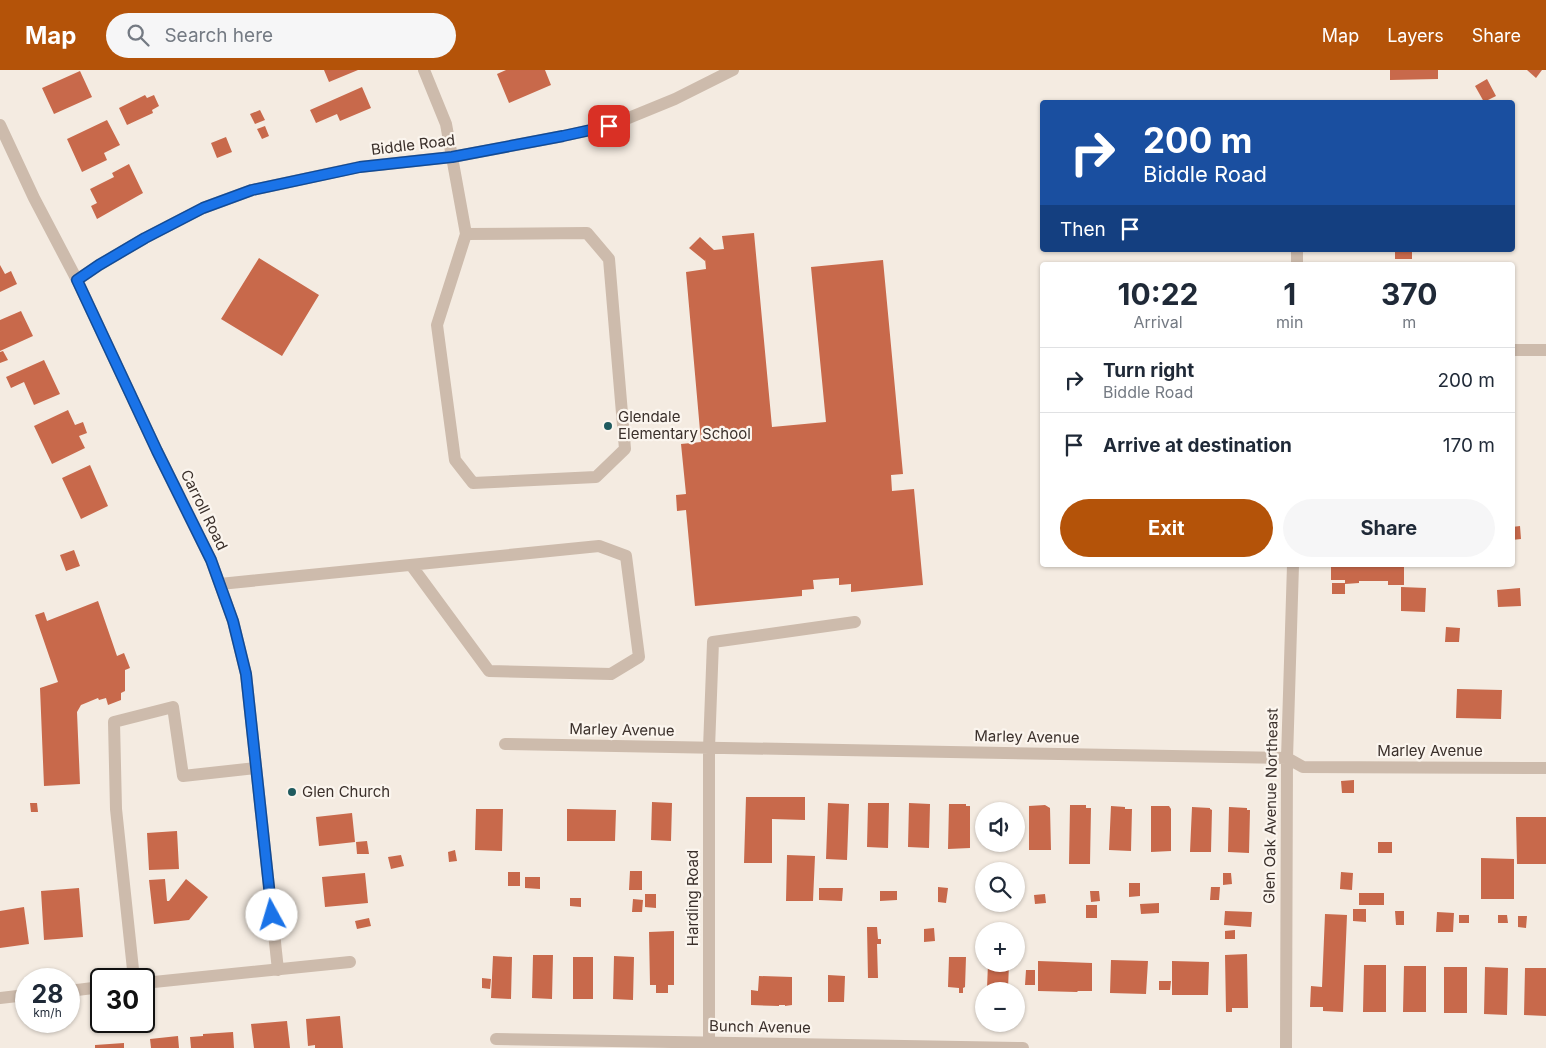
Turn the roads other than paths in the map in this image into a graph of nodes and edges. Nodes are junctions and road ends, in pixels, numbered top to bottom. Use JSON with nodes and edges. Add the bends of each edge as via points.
{"nodes":[{"id":1,"x":424,"y":70,"type":"edge"},
{"id":2,"x":733,"y":70,"type":"edge"},
{"id":3,"x":0,"y":125,"type":"edge"},
{"id":4,"x":452,"y":157,"type":"junction"},
{"id":5,"x":466,"y":234,"type":"junction"},
{"id":6,"x":77,"y":280,"type":"junction"},
{"id":7,"x":1515,"y":350,"type":"edge"},
{"id":8,"x":1546,"y":350,"type":"edge"},
{"id":9,"x":411,"y":565,"type":"junction"},
{"id":10,"x":1293,"y":567,"type":"edge"},
{"id":11,"x":220,"y":584,"type":"junction"},
{"id":12,"x":855,"y":622,"type":"dead end"},
{"id":13,"x":505,"y":744,"type":"dead end"},
{"id":14,"x":709,"y":748,"type":"junction"},
{"id":15,"x":1287,"y":758,"type":"junction"},
{"id":16,"x":256,"y":768,"type":"junction"},
{"id":17,"x":1546,"y":768,"type":"edge"},
{"id":18,"x":350,"y":962,"type":"dead end"},
{"id":19,"x":133,"y":968,"type":"edge"},
{"id":20,"x":278,"y":970,"type":"junction"},
{"id":21,"x":155,"y":982,"type":"edge"},
{"id":22,"x":15,"y":996,"type":"edge"},
{"id":23,"x":0,"y":998,"type":"edge"},
{"id":24,"x":496,"y":1039,"type":"dead end"},
{"id":25,"x":709,"y":1045,"type":"edge"},
{"id":26,"x":1023,"y":1048,"type":"edge"},
{"id":27,"x":1286,"y":1048,"type":"edge"}],
"edges":[{"from":1,"to":4,"type":"street","via":[[446,124]]},
{"from":2,"to":4,"type":"street","name":"Biddle Road","via":[[675,99],[609,126]]},
{"from":3,"to":6,"type":"street","name":"Carroll Road"},
{"from":4,"to":5,"type":"street"},
{"from":4,"to":6,"type":"street","name":"Biddle Road","via":[[360,167],[252,190],[203,208]]},
{"from":5,"to":5,"type":"street","via":[[437,325],[455,460],[474,483],[596,477],[625,449],[609,260],[588,233]]},
{"from":6,"to":11,"type":"street","name":"Carroll Road"},
{"from":7,"to":8,"type":"street"},
{"from":9,"to":9,"type":"street","via":[[599,546],[626,556],[639,657],[611,674],[489,671]]},
{"from":9,"to":11,"type":"street"},
{"from":10,"to":15,"type":"street","name":"Glen Oak Avenue Northeast"},
{"from":11,"to":16,"type":"street","name":"Carroll Road","via":[[246,674]]},
{"from":12,"to":14,"type":"street","name":"Harding Road","via":[[713,642]]},
{"from":13,"to":14,"type":"street","name":"Marley Avenue"},
{"from":14,"to":15,"type":"street","name":"Marley Avenue"},
{"from":14,"to":25,"type":"street","name":"Harding Road"},
{"from":15,"to":17,"type":"street","name":"Marley Avenue","via":[[1303,767]]},
{"from":15,"to":27,"type":"street","name":"Glen Oak Avenue Northeast"},
{"from":16,"to":19,"type":"street","via":[[183,776],[173,707],[114,722],[116,809]]},
{"from":16,"to":20,"type":"street","name":"Carroll Road"},
{"from":18,"to":20,"type":"street"},
{"from":20,"to":21,"type":"street"},
{"from":22,"to":23,"type":"street"},
{"from":24,"to":25,"type":"street","name":"Bunch Avenue"},
{"from":25,"to":26,"type":"street","name":"Bunch Avenue"}]}
